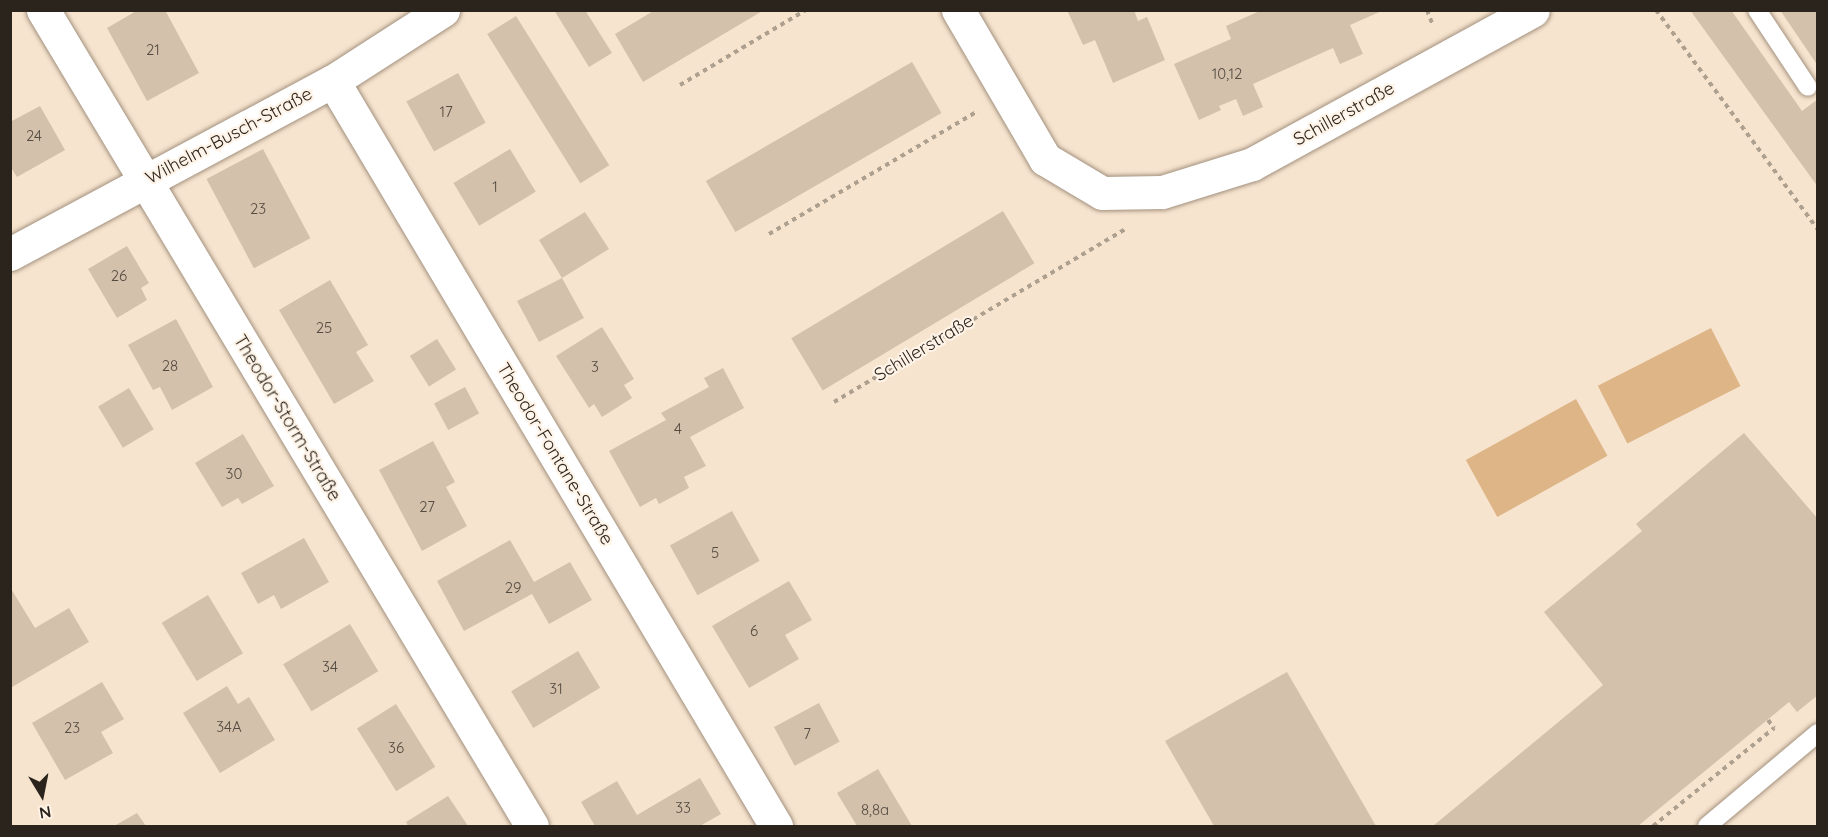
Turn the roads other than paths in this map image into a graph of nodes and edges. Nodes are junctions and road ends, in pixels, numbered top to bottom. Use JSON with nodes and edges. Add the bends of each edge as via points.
{"nodes":[{"id":1,"x":43,"y":10,"type":"edge"},
{"id":2,"x":443,"y":10,"type":"edge"},
{"id":3,"x":958,"y":10,"type":"edge"},
{"id":4,"x":1533,"y":10,"type":"edge"},
{"id":5,"x":1757,"y":10,"type":"edge"},
{"id":6,"x":333,"y":81,"type":"junction"},
{"id":7,"x":1808,"y":87,"type":"dead end"},
{"id":8,"x":145,"y":180,"type":"junction"},
{"id":9,"x":10,"y":254,"type":"edge"},
{"id":10,"x":1818,"y":733,"type":"edge"},
{"id":11,"x":532,"y":826,"type":"edge"},
{"id":12,"x":776,"y":826,"type":"edge"},
{"id":13,"x":1707,"y":826,"type":"edge"}],
"edges":[{"from":1,"to":8,"type":"street","name":"Theodor-Storm-Straße"},
{"from":2,"to":6,"type":"street","name":"Wilhelm-Busch-Straße"},
{"from":3,"to":4,"type":"street","name":"Schillerstraße","via":[[1046,159],[1102,193],[1162,192],[1252,164]]},
{"from":5,"to":7,"type":"lane"},
{"from":6,"to":8,"type":"street","name":"Wilhelm-Busch-Straße"},
{"from":6,"to":12,"type":"street","name":"Theodor-Fontane-Straße"},
{"from":8,"to":9,"type":"street","name":"Wilhelm-Busch-Straße"},
{"from":8,"to":11,"type":"street","name":"Theodor-Storm-Straße"},
{"from":10,"to":13,"type":"lane"}]}
